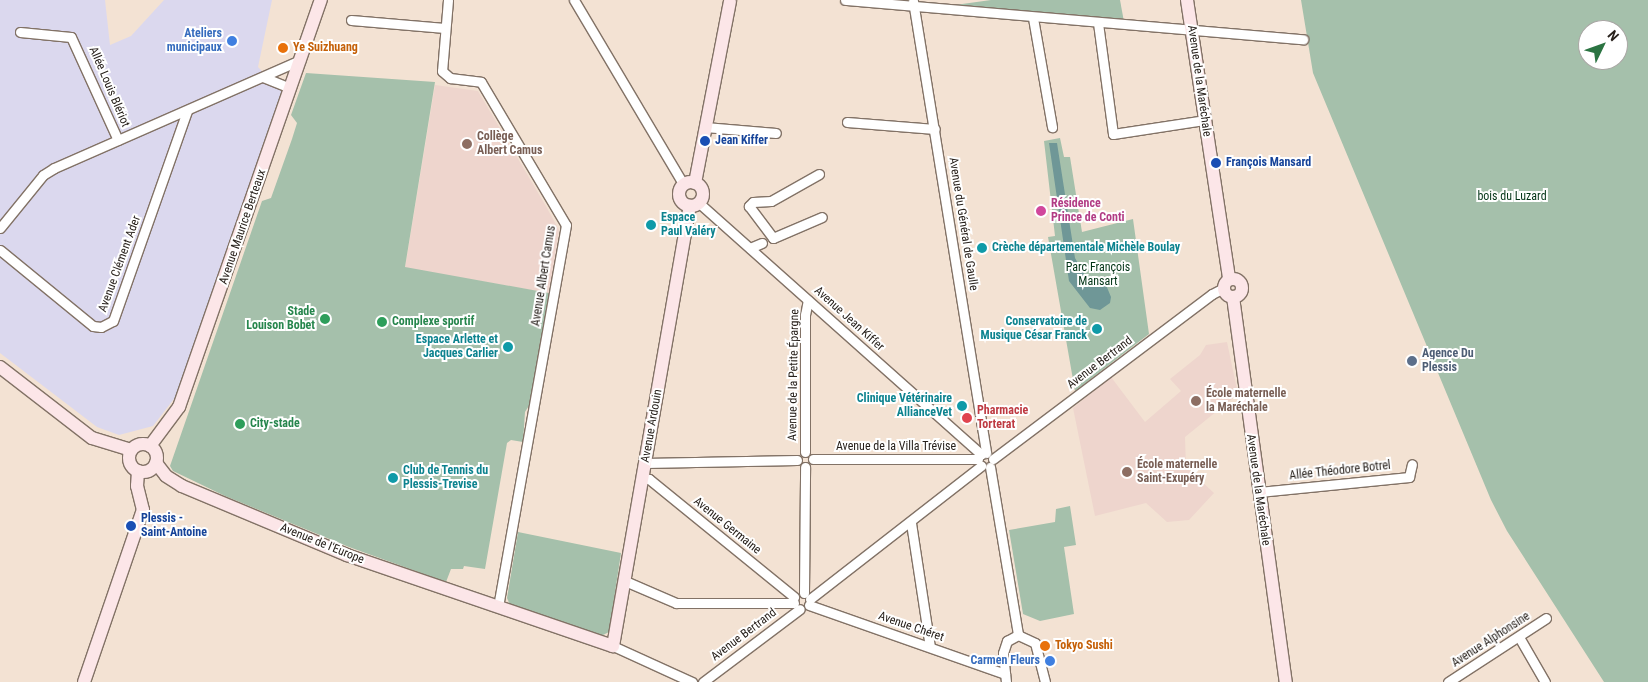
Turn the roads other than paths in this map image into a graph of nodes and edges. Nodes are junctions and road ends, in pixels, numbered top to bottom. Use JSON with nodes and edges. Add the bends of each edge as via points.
{"nodes":[{"id":1,"x":322,"y":0,"type":"edge"},
{"id":2,"x":448,"y":0,"type":"edge"},
{"id":3,"x":574,"y":0,"type":"edge"},
{"id":4,"x":721,"y":0,"type":"edge"},
{"id":5,"x":730,"y":0,"type":"edge"},
{"id":6,"x":845,"y":0,"type":"edge"},
{"id":7,"x":1187,"y":0,"type":"edge"},
{"id":8,"x":913,"y":3,"type":"edge"},
{"id":9,"x":1033,"y":18,"type":"junction"},
{"id":10,"x":351,"y":20,"type":"dead end"},
{"id":11,"x":1098,"y":23,"type":"junction"},
{"id":12,"x":445,"y":28,"type":"junction"},
{"id":13,"x":1191,"y":28,"type":"junction"},
{"id":14,"x":20,"y":32,"type":"dead end"},
{"id":15,"x":1303,"y":39,"type":"dead end"},
{"id":16,"x":300,"y":60,"type":"junction"},
{"id":17,"x":263,"y":77,"type":"junction"},
{"id":18,"x":290,"y":88,"type":"junction"},
{"id":19,"x":187,"y":111,"type":"junction"},
{"id":20,"x":1204,"y":120,"type":"junction"},
{"id":21,"x":848,"y":122,"type":"dead end"},
{"id":22,"x":705,"y":127,"type":"junction"},
{"id":23,"x":1052,"y":127,"type":"dead end"},
{"id":24,"x":935,"y":129,"type":"junction"},
{"id":25,"x":776,"y":132,"type":"dead end"},
{"id":26,"x":118,"y":140,"type":"junction"},
{"id":27,"x":819,"y":174,"type":"dead end"},
{"id":28,"x":689,"y":184,"type":"junction"},
{"id":29,"x":695,"y":204,"type":"junction"},
{"id":30,"x":822,"y":217,"type":"dead end"},
{"id":31,"x":0,"y":228,"type":"edge"},
{"id":32,"x":762,"y":243,"type":"dead end"},
{"id":33,"x":750,"y":248,"type":"junction"},
{"id":34,"x":0,"y":250,"type":"edge"},
{"id":35,"x":1229,"y":288,"type":"junction"},
{"id":36,"x":808,"y":300,"type":"junction"},
{"id":37,"x":0,"y":367,"type":"edge"},
{"id":38,"x":150,"y":446,"type":"junction"},
{"id":39,"x":131,"y":450,"type":"junction"},
{"id":40,"x":805,"y":452,"type":"junction"},
{"id":41,"x":813,"y":459,"type":"junction"},
{"id":42,"x":797,"y":460,"type":"junction"},
{"id":43,"x":985,"y":460,"type":"junction"},
{"id":44,"x":645,"y":462,"type":"junction"},
{"id":45,"x":156,"y":464,"type":"junction"},
{"id":46,"x":1412,"y":464,"type":"dead end"},
{"id":47,"x":805,"y":467,"type":"junction"},
{"id":48,"x":138,"y":472,"type":"junction"},
{"id":49,"x":643,"y":478,"type":"junction"},
{"id":50,"x":1258,"y":492,"type":"junction"},
{"id":51,"x":911,"y":523,"type":"junction"},
{"id":52,"x":625,"y":580,"type":"junction"},
{"id":53,"x":808,"y":599,"type":"junction"},
{"id":54,"x":796,"y":603,"type":"junction"},
{"id":55,"x":498,"y":606,"type":"junction"},
{"id":56,"x":1546,"y":618,"type":"dead end"},
{"id":57,"x":1018,"y":635,"type":"junction"},
{"id":58,"x":1519,"y":637,"type":"junction"},
{"id":59,"x":613,"y":646,"type":"junction"},
{"id":60,"x":930,"y":647,"type":"junction"},
{"id":61,"x":1005,"y":678,"type":"edge"},
{"id":62,"x":84,"y":682,"type":"edge"},
{"id":63,"x":692,"y":682,"type":"edge"},
{"id":64,"x":703,"y":682,"type":"edge"},
{"id":65,"x":1045,"y":682,"type":"edge"},
{"id":66,"x":1286,"y":682,"type":"edge"},
{"id":67,"x":1448,"y":682,"type":"edge"},
{"id":68,"x":1544,"y":682,"type":"edge"}],
"edges":[{"from":1,"to":16,"type":"street","name":"Avenue Maurice Berteaux"},
{"from":2,"to":12,"type":"street","name":"Avenue Albert Camus"},
{"from":3,"to":28,"type":"street"},
{"from":4,"to":5,"type":"street"},
{"from":4,"to":28,"type":"street"},
{"from":5,"to":22,"type":"street"},
{"from":6,"to":8,"type":"street"},
{"from":7,"to":13,"type":"street","name":"Avenue de la Maréchale"},
{"from":8,"to":9,"type":"street"},
{"from":8,"to":24,"type":"street","name":"Avenue du Général de Gaulle"},
{"from":9,"to":11,"type":"street"},
{"from":9,"to":23,"type":"street"},
{"from":10,"to":12,"type":"street"},
{"from":11,"to":13,"type":"street"},
{"from":11,"to":20,"type":"street","via":[[1114,134]]},
{"from":12,"to":55,"type":"street","name":"Avenue Albert Camus","via":[[442,71],[446,76],[482,82],[566,225]]},
{"from":13,"to":15,"type":"street"},
{"from":13,"to":20,"type":"street","name":"Avenue de la Maréchale"},
{"from":14,"to":26,"type":"street","name":"Allée Louis Blériot","via":[[71,37]]},
{"from":16,"to":17,"type":"street"},
{"from":16,"to":18,"type":"street","name":"Avenue Maurice Berteaux"},
{"from":17,"to":18,"type":"street"},
{"from":17,"to":19,"type":"street"},
{"from":18,"to":38,"type":"street","name":"Avenue Maurice Berteaux","via":[[179,407]]},
{"from":19,"to":26,"type":"street"},
{"from":19,"to":34,"type":"street","name":"Avenue Clément Ader","via":[[113,321],[102,327],[93,326]]},
{"from":20,"to":35,"type":"street","name":"Avenue de la Maréchale"},
{"from":21,"to":24,"type":"street"},
{"from":22,"to":25,"type":"street"},
{"from":22,"to":28,"type":"street"},
{"from":24,"to":43,"type":"street","name":"Avenue du Général de Gaulle"},
{"from":26,"to":31,"type":"street","via":[[43,175]]},
{"from":27,"to":30,"type":"street","via":[[771,201],[753,202],[749,206],[773,238]]},
{"from":28,"to":29,"type":"street","via":[[702,192]]},
{"from":28,"to":29,"type":"street","via":[[680,198]]},
{"from":29,"to":33,"type":"street","name":"Avenue Jean Kiffer"},
{"from":29,"to":44,"type":"street","name":"Avenue Ardouin"},
{"from":32,"to":33,"type":"street"},
{"from":33,"to":36,"type":"street","name":"Avenue Jean Kiffer"},
{"from":35,"to":43,"type":"street","name":"Avenue Bertrand","via":[[1212,294]]},
{"from":35,"to":50,"type":"street","name":"Avenue de la Maréchale"},
{"from":36,"to":40,"type":"street","name":"Avenue de la Petite Épargne","via":[[805,315]]},
{"from":36,"to":43,"type":"street","name":"Avenue Jean Kiffer"},
{"from":37,"to":39,"type":"street","via":[[92,438]]},
{"from":38,"to":39,"type":"street","via":[[142,444]]},
{"from":38,"to":45,"type":"street","via":[[157,456]]},
{"from":39,"to":48,"type":"street","via":[[129,463]]},
{"from":40,"to":41,"type":"street"},
{"from":40,"to":42,"type":"street"},
{"from":41,"to":43,"type":"street","name":"Avenue de la Villa Trévise"},
{"from":41,"to":47,"type":"street"},
{"from":42,"to":44,"type":"street"},
{"from":42,"to":47,"type":"street"},
{"from":43,"to":51,"type":"street","name":"Avenue Bertrand"},
{"from":43,"to":57,"type":"street","name":"Avenue du Général de Gaulle"},
{"from":44,"to":49,"type":"street","name":"Avenue Ardouin"},
{"from":45,"to":48,"type":"street","via":[[147,472]]},
{"from":45,"to":55,"type":"street","name":"Avenue de l'Europe","via":[[166,476],[182,486],[341,552]]},
{"from":46,"to":50,"type":"street","name":"Allée Théodore Botrel","via":[[1409,477]]},
{"from":47,"to":53,"type":"street"},
{"from":48,"to":62,"type":"street","via":[[137,486],[143,510]]},
{"from":49,"to":52,"type":"street","name":"Avenue Ardouin"},
{"from":49,"to":54,"type":"street","name":"Avenue Germaine","via":[[649,479]]},
{"from":50,"to":66,"type":"street","name":"Avenue de la Maréchale"},
{"from":51,"to":53,"type":"street","name":"Avenue Bertrand"},
{"from":51,"to":60,"type":"street"},
{"from":52,"to":54,"type":"street","via":[[676,603]]},
{"from":52,"to":59,"type":"street","name":"Avenue Ardouin"},
{"from":53,"to":54,"type":"street"},
{"from":53,"to":54,"type":"street"},
{"from":53,"to":60,"type":"street","name":"Avenue Chéret"},
{"from":54,"to":64,"type":"street","name":"Avenue Bertrand"},
{"from":55,"to":59,"type":"street","name":"Avenue de l'Europe"},
{"from":56,"to":58,"type":"street","name":"Avenue Alphonsine"},
{"from":57,"to":61,"type":"street","via":[[1007,641],[1003,653]]},
{"from":57,"to":65,"type":"street","via":[[1035,643]]},
{"from":58,"to":67,"type":"street","name":"Avenue Alphonsine"},
{"from":58,"to":68,"type":"street"},
{"from":59,"to":63,"type":"street"},
{"from":60,"to":61,"type":"street","name":"Avenue Chéret"}]}
